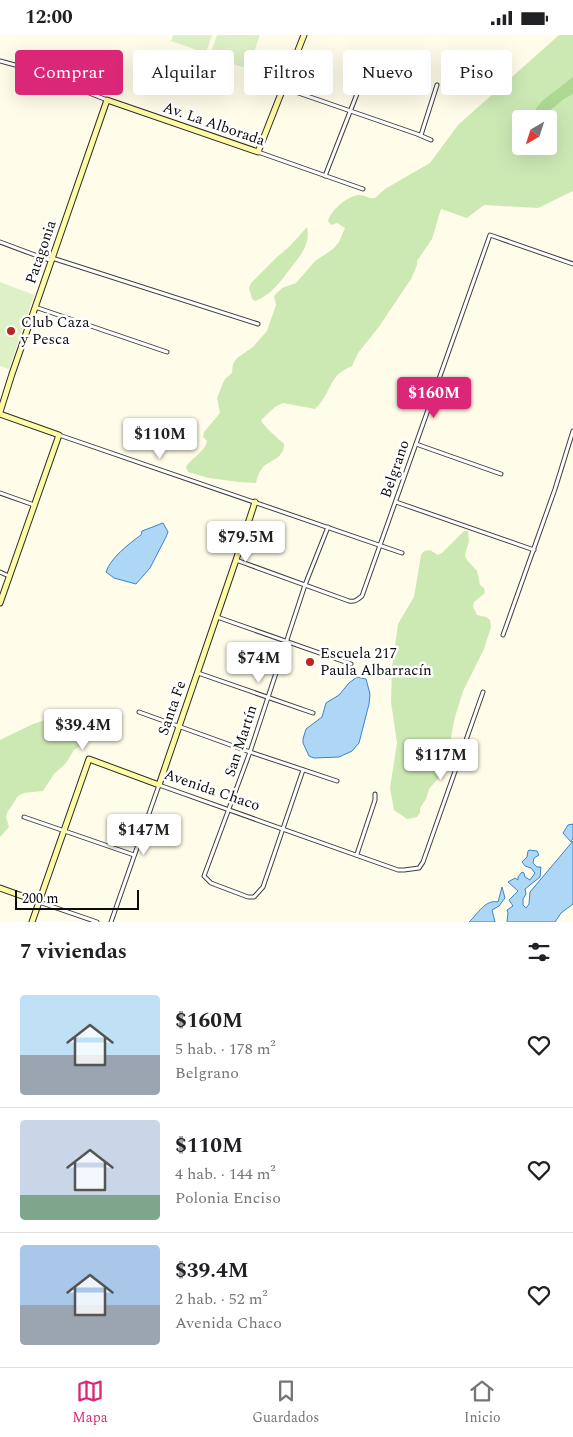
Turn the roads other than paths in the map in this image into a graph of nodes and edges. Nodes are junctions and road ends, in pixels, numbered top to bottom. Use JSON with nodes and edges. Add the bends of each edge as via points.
{"nodes":[{"id":1,"x":304,"y":35,"type":"edge"},
{"id":2,"x":298,"y":50,"type":"edge"},
{"id":3,"x":0,"y":61,"type":"edge"},
{"id":4,"x":438,"y":85,"type":"dead end"},
{"id":5,"x":281,"y":95,"type":"edge"},
{"id":6,"x":305,"y":95,"type":"edge"},
{"id":7,"x":357,"y":95,"type":"edge"},
{"id":8,"x":107,"y":100,"type":"junction"},
{"id":9,"x":351,"y":110,"type":"junction"},
{"id":10,"x":421,"y":135,"type":"junction"},
{"id":11,"x":431,"y":140,"type":"dead end"},
{"id":12,"x":258,"y":152,"type":"junction"},
{"id":13,"x":325,"y":177,"type":"junction"},
{"id":14,"x":363,"y":189,"type":"dead end"},
{"id":15,"x":0,"y":242,"type":"edge"},
{"id":16,"x":48,"y":259,"type":"junction"},
{"id":17,"x":573,"y":264,"type":"edge"},
{"id":18,"x":35,"y":307,"type":"junction"},
{"id":19,"x":258,"y":324,"type":"dead end"},
{"id":20,"x":167,"y":352,"type":"dead end"},
{"id":21,"x":0,"y":413,"type":"edge"},
{"id":22,"x":573,"y":431,"type":"edge"},
{"id":23,"x":59,"y":435,"type":"junction"},
{"id":24,"x":416,"y":444,"type":"junction"},
{"id":25,"x":501,"y":474,"type":"dead end"},
{"id":26,"x":0,"y":493,"type":"edge"},
{"id":27,"x":255,"y":502,"type":"junction"},
{"id":28,"x":396,"y":502,"type":"junction"},
{"id":29,"x":35,"y":505,"type":"junction"},
{"id":30,"x":328,"y":527,"type":"junction"},
{"id":31,"x":380,"y":545,"type":"junction"},
{"id":32,"x":534,"y":550,"type":"junction"},
{"id":33,"x":402,"y":553,"type":"dead end"},
{"id":34,"x":236,"y":560,"type":"junction"},
{"id":35,"x":0,"y":572,"type":"edge"},
{"id":36,"x":10,"y":576,"type":"junction"},
{"id":37,"x":305,"y":585,"type":"junction"},
{"id":38,"x":0,"y":603,"type":"edge"},
{"id":39,"x":216,"y":616,"type":"junction"},
{"id":40,"x":503,"y":635,"type":"dead end"},
{"id":41,"x":286,"y":640,"type":"junction"},
{"id":42,"x":351,"y":664,"type":"dead end"},
{"id":43,"x":198,"y":673,"type":"junction"},
{"id":44,"x":483,"y":692,"type":"dead end"},
{"id":45,"x":267,"y":697,"type":"junction"},
{"id":46,"x":139,"y":712,"type":"dead end"},
{"id":47,"x":313,"y":713,"type":"dead end"},
{"id":48,"x":179,"y":727,"type":"junction"},
{"id":49,"x":250,"y":752,"type":"junction"},
{"id":50,"x":303,"y":770,"type":"junction"},
{"id":51,"x":337,"y":781,"type":"dead end"},
{"id":52,"x":159,"y":785,"type":"junction"},
{"id":53,"x":375,"y":794,"type":"dead end"},
{"id":54,"x":229,"y":809,"type":"junction"},
{"id":55,"x":24,"y":817,"type":"dead end"},
{"id":56,"x":284,"y":828,"type":"junction"},
{"id":57,"x":64,"y":832,"type":"junction"},
{"id":58,"x":357,"y":854,"type":"junction"},
{"id":59,"x":134,"y":855,"type":"junction"},
{"id":60,"x":0,"y":888,"type":"edge"},
{"id":61,"x":39,"y":902,"type":"junction"},
{"id":62,"x":32,"y":922,"type":"edge"},
{"id":63,"x":96,"y":922,"type":"edge"},
{"id":64,"x":111,"y":922,"type":"edge"}],
"edges":[{"from":1,"to":2,"type":"main road"},
{"from":3,"to":8,"type":"street","name":"Av. La Alborada"},
{"from":4,"to":10,"type":"street"},
{"from":5,"to":12,"type":"main road"},
{"from":6,"to":9,"type":"street"},
{"from":7,"to":9,"type":"street"},
{"from":8,"to":12,"type":"main road","name":"Av. La Alborada"},
{"from":8,"to":16,"type":"main road","name":"Patagonia"},
{"from":9,"to":10,"type":"street"},
{"from":9,"to":13,"type":"street"},
{"from":10,"to":11,"type":"street"},
{"from":12,"to":13,"type":"street","name":"Av. La Alborada"},
{"from":13,"to":14,"type":"street","name":"Av. La Alborada"},
{"from":15,"to":16,"type":"street"},
{"from":16,"to":18,"type":"main road","name":"Patagonia"},
{"from":16,"to":19,"type":"street"},
{"from":17,"to":24,"type":"street","name":"Belgrano","via":[[490,235]]},
{"from":18,"to":20,"type":"street"},
{"from":18,"to":21,"type":"main road","name":"Patagonia"},
{"from":21,"to":23,"type":"main road"},
{"from":22,"to":32,"type":"street"},
{"from":23,"to":27,"type":"street"},
{"from":23,"to":29,"type":"main road"},
{"from":24,"to":25,"type":"street"},
{"from":24,"to":28,"type":"street","name":"Belgrano"},
{"from":26,"to":29,"type":"street"},
{"from":27,"to":30,"type":"street"},
{"from":27,"to":34,"type":"main road","name":"Santa Fe"},
{"from":28,"to":31,"type":"street","name":"Belgrano"},
{"from":28,"to":32,"type":"street"},
{"from":29,"to":36,"type":"main road"},
{"from":30,"to":31,"type":"street"},
{"from":30,"to":37,"type":"street","name":"San Martín"},
{"from":31,"to":33,"type":"street"},
{"from":31,"to":37,"type":"street","name":"Belgrano","via":[[362,596],[354,602]]},
{"from":32,"to":40,"type":"street"},
{"from":34,"to":37,"type":"street"},
{"from":34,"to":39,"type":"main road","name":"Santa Fe"},
{"from":35,"to":36,"type":"street"},
{"from":36,"to":38,"type":"main road"},
{"from":37,"to":41,"type":"street","name":"San Martín"},
{"from":39,"to":41,"type":"street"},
{"from":39,"to":43,"type":"main road","name":"Santa Fe"},
{"from":41,"to":42,"type":"street"},
{"from":41,"to":45,"type":"street","name":"San Martín"},
{"from":43,"to":45,"type":"street"},
{"from":43,"to":48,"type":"main road","name":"Santa Fe"},
{"from":44,"to":58,"type":"street","name":"Avenida Chaco","via":[[423,862],[413,869],[398,870]]},
{"from":45,"to":47,"type":"street"},
{"from":45,"to":49,"type":"street","name":"San Martín"},
{"from":46,"to":48,"type":"street"},
{"from":48,"to":49,"type":"street"},
{"from":48,"to":52,"type":"main road","name":"Santa Fe"},
{"from":49,"to":50,"type":"street"},
{"from":49,"to":54,"type":"street","name":"San Martín"},
{"from":50,"to":51,"type":"street"},
{"from":50,"to":56,"type":"street"},
{"from":52,"to":54,"type":"street","name":"Avenida Chaco"},
{"from":52,"to":57,"type":"main road","name":"Avenida Chaco","via":[[89,759]]},
{"from":52,"to":59,"type":"street","name":"Santa Fe"},
{"from":53,"to":58,"type":"street"},
{"from":54,"to":56,"type":"street","name":"Avenida Chaco"},
{"from":54,"to":56,"type":"street","name":"San Martín","via":[[204,876],[211,883],[248,897],[259,894],[263,887]]},
{"from":55,"to":57,"type":"street"},
{"from":56,"to":58,"type":"street","name":"Avenida Chaco"},
{"from":57,"to":59,"type":"street"},
{"from":57,"to":61,"type":"main road"},
{"from":59,"to":64,"type":"street","name":"Santa Fe"},
{"from":60,"to":61,"type":"main road"},
{"from":61,"to":62,"type":"main road"},
{"from":61,"to":63,"type":"street"}]}
